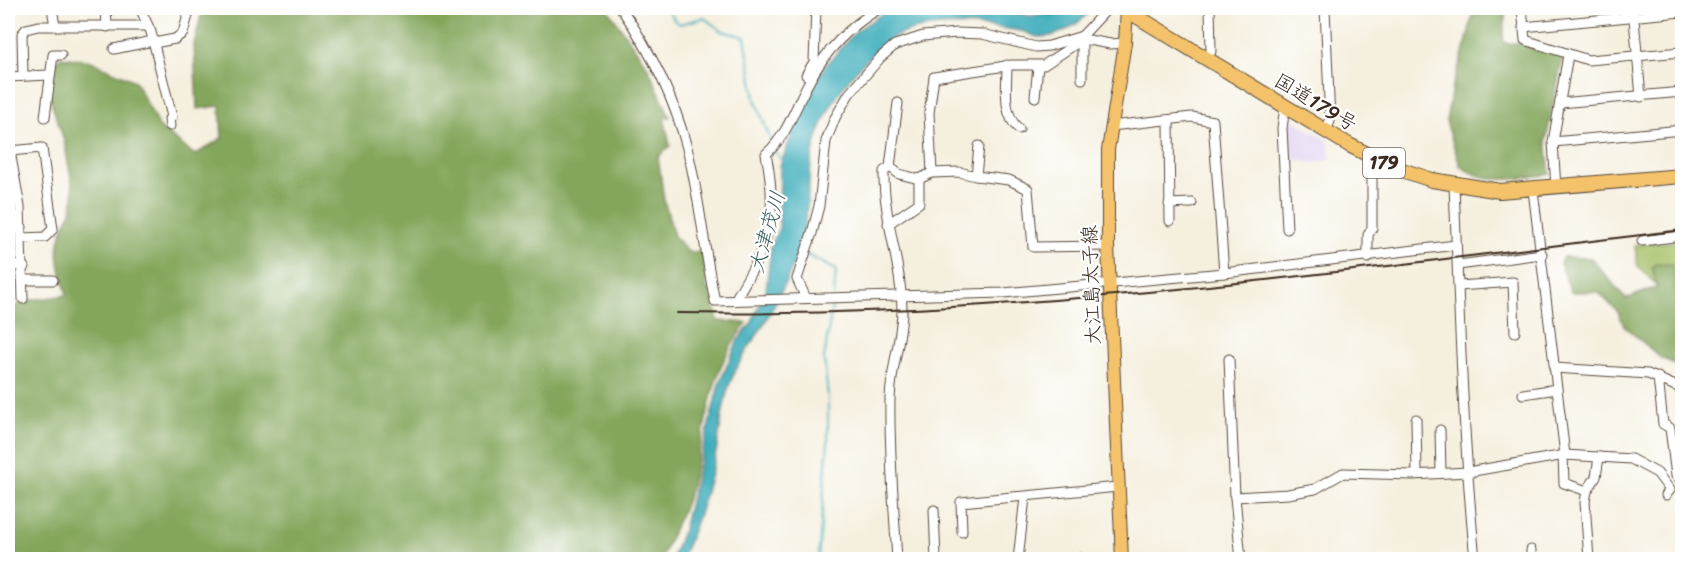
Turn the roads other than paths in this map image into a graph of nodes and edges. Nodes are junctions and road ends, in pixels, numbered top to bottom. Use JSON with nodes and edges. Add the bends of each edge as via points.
{"nodes":[{"id":1,"x":52,"y":8,"type":"edge"},
{"id":2,"x":106,"y":8,"type":"edge"},
{"id":3,"x":140,"y":8,"type":"edge"},
{"id":4,"x":190,"y":8,"type":"edge"},
{"id":5,"x":621,"y":8,"type":"edge"},
{"id":6,"x":816,"y":8,"type":"edge"},
{"id":7,"x":880,"y":8,"type":"edge"},
{"id":8,"x":1020,"y":8,"type":"edge"},
{"id":9,"x":1049,"y":8,"type":"edge"},
{"id":10,"x":1108,"y":8,"type":"edge"},
{"id":11,"x":1126,"y":8,"type":"edge"},
{"id":12,"x":1210,"y":8,"type":"edge"},
{"id":13,"x":1325,"y":8,"type":"edge"},
{"id":14,"x":1522,"y":8,"type":"edge"},
{"id":15,"x":1633,"y":12,"type":"edge"},
{"id":16,"x":1683,"y":12,"type":"edge"},
{"id":17,"x":55,"y":26,"type":"junction"},
{"id":18,"x":148,"y":26,"type":"junction"},
{"id":19,"x":107,"y":27,"type":"junction"},
{"id":20,"x":1523,"y":27,"type":"junction"},
{"id":21,"x":1082,"y":38,"type":"junction"},
{"id":22,"x":154,"y":42,"type":"junction"},
{"id":23,"x":1125,"y":43,"type":"junction"},
{"id":24,"x":114,"y":49,"type":"dead end"},
{"id":25,"x":1683,"y":52,"type":"edge"},
{"id":26,"x":61,"y":55,"type":"dead end"},
{"id":27,"x":1568,"y":55,"type":"junction"},
{"id":28,"x":1637,"y":56,"type":"junction"},
{"id":29,"x":1208,"y":59,"type":"junction"},
{"id":30,"x":1006,"y":65,"type":"junction"},
{"id":31,"x":1038,"y":66,"type":"junction"},
{"id":32,"x":49,"y":75,"type":"junction"},
{"id":33,"x":23,"y":76,"type":"junction"},
{"id":34,"x":8,"y":77,"type":"edge"},
{"id":35,"x":1082,"y":79,"type":"dead end"},
{"id":36,"x":1683,"y":92,"type":"edge"},
{"id":37,"x":1035,"y":97,"type":"dead end"},
{"id":38,"x":1641,"y":97,"type":"junction"},
{"id":39,"x":898,"y":103,"type":"dead end"},
{"id":40,"x":1560,"y":103,"type":"junction"},
{"id":41,"x":1285,"y":107,"type":"junction"},
{"id":42,"x":45,"y":117,"type":"dead end"},
{"id":43,"x":1169,"y":120,"type":"junction"},
{"id":44,"x":170,"y":126,"type":"dead end"},
{"id":45,"x":1111,"y":126,"type":"junction"},
{"id":46,"x":1019,"y":129,"type":"dead end"},
{"id":47,"x":1683,"y":130,"type":"edge"},
{"id":48,"x":1326,"y":131,"type":"junction"},
{"id":49,"x":781,"y":138,"type":"junction"},
{"id":50,"x":8,"y":140,"type":"edge"},
{"id":51,"x":1553,"y":142,"type":"junction"},
{"id":52,"x":979,"y":146,"type":"dead end"},
{"id":53,"x":10,"y":152,"type":"junction"},
{"id":54,"x":1372,"y":158,"type":"junction"},
{"id":55,"x":890,"y":167,"type":"junction"},
{"id":56,"x":932,"y":173,"type":"junction"},
{"id":57,"x":976,"y":176,"type":"junction"},
{"id":58,"x":1683,"y":176,"type":"edge"},
{"id":59,"x":919,"y":179,"type":"junction"},
{"id":60,"x":1454,"y":185,"type":"junction"},
{"id":61,"x":1556,"y":188,"type":"junction"},
{"id":62,"x":1533,"y":190,"type":"junction"},
{"id":63,"x":1192,"y":203,"type":"dead end"},
{"id":64,"x":1169,"y":204,"type":"junction"},
{"id":65,"x":1170,"y":221,"type":"dead end"},
{"id":66,"x":888,"y":224,"type":"junction"},
{"id":67,"x":22,"y":227,"type":"junction"},
{"id":68,"x":8,"y":228,"type":"edge"},
{"id":69,"x":1287,"y":229,"type":"dead end"},
{"id":70,"x":1683,"y":236,"type":"edge"},
{"id":71,"x":22,"y":238,"type":"junction"},
{"id":72,"x":1642,"y":241,"type":"dead end"},
{"id":73,"x":1456,"y":245,"type":"junction"},
{"id":74,"x":1108,"y":246,"type":"junction"},
{"id":75,"x":1542,"y":254,"type":"junction"},
{"id":76,"x":1368,"y":258,"type":"junction"},
{"id":77,"x":8,"y":264,"type":"edge"},
{"id":78,"x":1458,"y":265,"type":"junction"},
{"id":79,"x":24,"y":267,"type":"junction"},
{"id":80,"x":1224,"y":273,"type":"junction"},
{"id":81,"x":24,"y":280,"type":"junction"},
{"id":82,"x":53,"y":280,"type":"dead end"},
{"id":83,"x":1110,"y":284,"type":"junction"},
{"id":84,"x":1459,"y":286,"type":"junction"},
{"id":85,"x":901,"y":297,"type":"junction"},
{"id":86,"x":736,"y":298,"type":"junction"},
{"id":87,"x":806,"y":298,"type":"junction"},
{"id":88,"x":24,"y":299,"type":"dead end"},
{"id":89,"x":1515,"y":332,"type":"dead end"},
{"id":90,"x":1229,"y":359,"type":"dead end"},
{"id":91,"x":1554,"y":368,"type":"junction"},
{"id":92,"x":1658,"y":377,"type":"junction"},
{"id":93,"x":1557,"y":389,"type":"junction"},
{"id":94,"x":1683,"y":389,"type":"edge"},
{"id":95,"x":1524,"y":394,"type":"dead end"},
{"id":96,"x":1416,"y":419,"type":"dead end"},
{"id":97,"x":1440,"y":430,"type":"dead end"},
{"id":98,"x":1564,"y":455,"type":"junction"},
{"id":99,"x":1599,"y":457,"type":"junction"},
{"id":100,"x":1468,"y":472,"type":"junction"},
{"id":101,"x":1441,"y":473,"type":"junction"},
{"id":102,"x":1417,"y":474,"type":"junction"},
{"id":103,"x":1683,"y":480,"type":"edge"},
{"id":104,"x":1118,"y":487,"type":"junction"},
{"id":105,"x":1587,"y":491,"type":"junction"},
{"id":106,"x":1666,"y":495,"type":"dead end"},
{"id":107,"x":1025,"y":497,"type":"junction"},
{"id":108,"x":1235,"y":497,"type":"junction"},
{"id":109,"x":934,"y":510,"type":"dead end"},
{"id":110,"x":962,"y":532,"type":"dead end"},
{"id":111,"x":897,"y":560,"type":"edge"},
{"id":112,"x":936,"y":560,"type":"edge"},
{"id":113,"x":1018,"y":560,"type":"edge"},
{"id":114,"x":1122,"y":560,"type":"edge"},
{"id":115,"x":1241,"y":560,"type":"edge"},
{"id":116,"x":1475,"y":560,"type":"edge"},
{"id":117,"x":1589,"y":560,"type":"edge"}],
"edges":[{"from":1,"to":17,"type":"street"},
{"from":2,"to":19,"type":"street"},
{"from":3,"to":18,"type":"street"},
{"from":4,"to":22,"type":"street","via":[[183,33],[175,39]]},
{"from":5,"to":86,"type":"street","via":[[656,67],[680,126],[715,301]]},
{"from":6,"to":49,"type":"street","via":[[814,62],[786,118]]},
{"from":7,"to":49,"type":"street","via":[[852,28],[824,59]]},
{"from":8,"to":9,"type":"street"},
{"from":10,"to":21,"type":"street"},
{"from":11,"to":23,"type":"main road","name":"大江島太子線"},
{"from":11,"to":29,"type":"highway","name":"国道179号","number":"179"},
{"from":12,"to":29,"type":"street"},
{"from":13,"to":48,"type":"street","via":[[1330,121]]},
{"from":14,"to":20,"type":"street"},
{"from":15,"to":16,"type":"street"},
{"from":15,"to":20,"type":"street"},
{"from":15,"to":28,"type":"street"},
{"from":17,"to":19,"type":"street"},
{"from":17,"to":33,"type":"street","via":[[38,26],[22,34]]},
{"from":18,"to":19,"type":"street"},
{"from":18,"to":22,"type":"street"},
{"from":20,"to":27,"type":"street","via":[[1525,40]]},
{"from":21,"to":23,"type":"street"},
{"from":21,"to":31,"type":"street","via":[[1053,62]]},
{"from":21,"to":35,"type":"street"},
{"from":21,"to":87,"type":"street","via":[[1036,47],[982,34],[923,36],[895,45],[881,57],[849,94],[826,141],[819,206],[797,279]]},
{"from":22,"to":24,"type":"street"},
{"from":22,"to":44,"type":"street","via":[[172,117]]},
{"from":23,"to":45,"type":"main road","name":"大江島太子線"},
{"from":25,"to":28,"type":"street"},
{"from":26,"to":32,"type":"street","via":[[53,55]]},
{"from":27,"to":28,"type":"street","via":[[1588,60]]},
{"from":27,"to":40,"type":"street"},
{"from":28,"to":38,"type":"street"},
{"from":29,"to":41,"type":"highway","name":"国道179号","number":"179"},
{"from":30,"to":31,"type":"street"},
{"from":30,"to":46,"type":"street","via":[[1007,110]]},
{"from":30,"to":56,"type":"street","via":[[933,77],[929,113]]},
{"from":31,"to":37,"type":"street"},
{"from":32,"to":33,"type":"street"},
{"from":32,"to":42,"type":"street"},
{"from":33,"to":34,"type":"street"},
{"from":36,"to":38,"type":"street"},
{"from":38,"to":40,"type":"street"},
{"from":39,"to":55,"type":"street"},
{"from":40,"to":51,"type":"street"},
{"from":41,"to":48,"type":"highway","name":"国道179号","number":"179"},
{"from":41,"to":69,"type":"street","via":[[1282,128]]},
{"from":43,"to":45,"type":"street"},
{"from":43,"to":64,"type":"street"},
{"from":43,"to":80,"type":"street","via":[[1192,117],[1213,121]]},
{"from":45,"to":74,"type":"main road","name":"大江島太子線"},
{"from":47,"to":51,"type":"street"},
{"from":48,"to":54,"type":"highway","name":"国道179号","number":"179"},
{"from":49,"to":86,"type":"street","via":[[766,154],[772,216],[762,250]]},
{"from":50,"to":53,"type":"street"},
{"from":51,"to":61,"type":"street"},
{"from":52,"to":57,"type":"street"},
{"from":53,"to":67,"type":"street"},
{"from":53,"to":71,"type":"street","via":[[42,148],[53,229],[45,237]]},
{"from":54,"to":60,"type":"highway","name":"国道179号","number":"179"},
{"from":54,"to":76,"type":"street"},
{"from":55,"to":59,"type":"street","via":[[899,174]]},
{"from":55,"to":66,"type":"street","via":[[884,171]]},
{"from":56,"to":57,"type":"street"},
{"from":56,"to":59,"type":"street"},
{"from":57,"to":74,"type":"street","via":[[1009,180],[1028,189],[1033,246]]},
{"from":58,"to":61,"type":"highway","name":"国道179号","number":"179"},
{"from":59,"to":66,"type":"street","via":[[919,203]]},
{"from":60,"to":62,"type":"highway","name":"国道179号","number":"179"},
{"from":60,"to":73,"type":"street"},
{"from":61,"to":62,"type":"highway","name":"国道179号","number":"179"},
{"from":62,"to":75,"type":"street"},
{"from":63,"to":64,"type":"street"},
{"from":64,"to":65,"type":"street"},
{"from":66,"to":85,"type":"street","via":[[899,268]]},
{"from":67,"to":68,"type":"street"},
{"from":67,"to":71,"type":"street"},
{"from":70,"to":72,"type":"street"},
{"from":71,"to":79,"type":"street"},
{"from":73,"to":76,"type":"street"},
{"from":73,"to":78,"type":"street"},
{"from":74,"to":83,"type":"main road","name":"大江島太子線"},
{"from":75,"to":78,"type":"street"},
{"from":75,"to":91,"type":"street"},
{"from":76,"to":80,"type":"street"},
{"from":77,"to":79,"type":"street"},
{"from":78,"to":84,"type":"street"},
{"from":79,"to":81,"type":"street"},
{"from":80,"to":83,"type":"street"},
{"from":81,"to":82,"type":"street"},
{"from":81,"to":88,"type":"street"},
{"from":83,"to":85,"type":"street"},
{"from":83,"to":104,"type":"main road","name":"大江島太子線"},
{"from":84,"to":89,"type":"street","via":[[1513,282]]},
{"from":84,"to":100,"type":"street"},
{"from":85,"to":87,"type":"street"},
{"from":85,"to":111,"type":"street","via":[[890,400]]},
{"from":86,"to":87,"type":"street"},
{"from":90,"to":108,"type":"street"},
{"from":91,"to":92,"type":"street"},
{"from":91,"to":93,"type":"street"},
{"from":92,"to":94,"type":"street"},
{"from":92,"to":103,"type":"street","via":[[1663,424],[1670,428],[1676,476]]},
{"from":93,"to":95,"type":"street"},
{"from":93,"to":98,"type":"street"},
{"from":96,"to":102,"type":"street"},
{"from":97,"to":101,"type":"street"},
{"from":98,"to":99,"type":"street"},
{"from":98,"to":100,"type":"street"},
{"from":98,"to":105,"type":"street","via":[[1564,483]]},
{"from":99,"to":105,"type":"street","via":[[1596,477]]},
{"from":99,"to":106,"type":"street","via":[[1631,459],[1657,473],[1670,490]]},
{"from":100,"to":101,"type":"street"},
{"from":100,"to":116,"type":"street"},
{"from":101,"to":102,"type":"street"},
{"from":102,"to":108,"type":"street","via":[[1343,473],[1315,489]]},
{"from":104,"to":107,"type":"street"},
{"from":104,"to":114,"type":"main road","name":"大江島太子線"},
{"from":105,"to":117,"type":"street"},
{"from":107,"to":110,"type":"street","via":[[961,502]]},
{"from":107,"to":113,"type":"street"},
{"from":108,"to":115,"type":"street"},
{"from":109,"to":112,"type":"street"}]}
